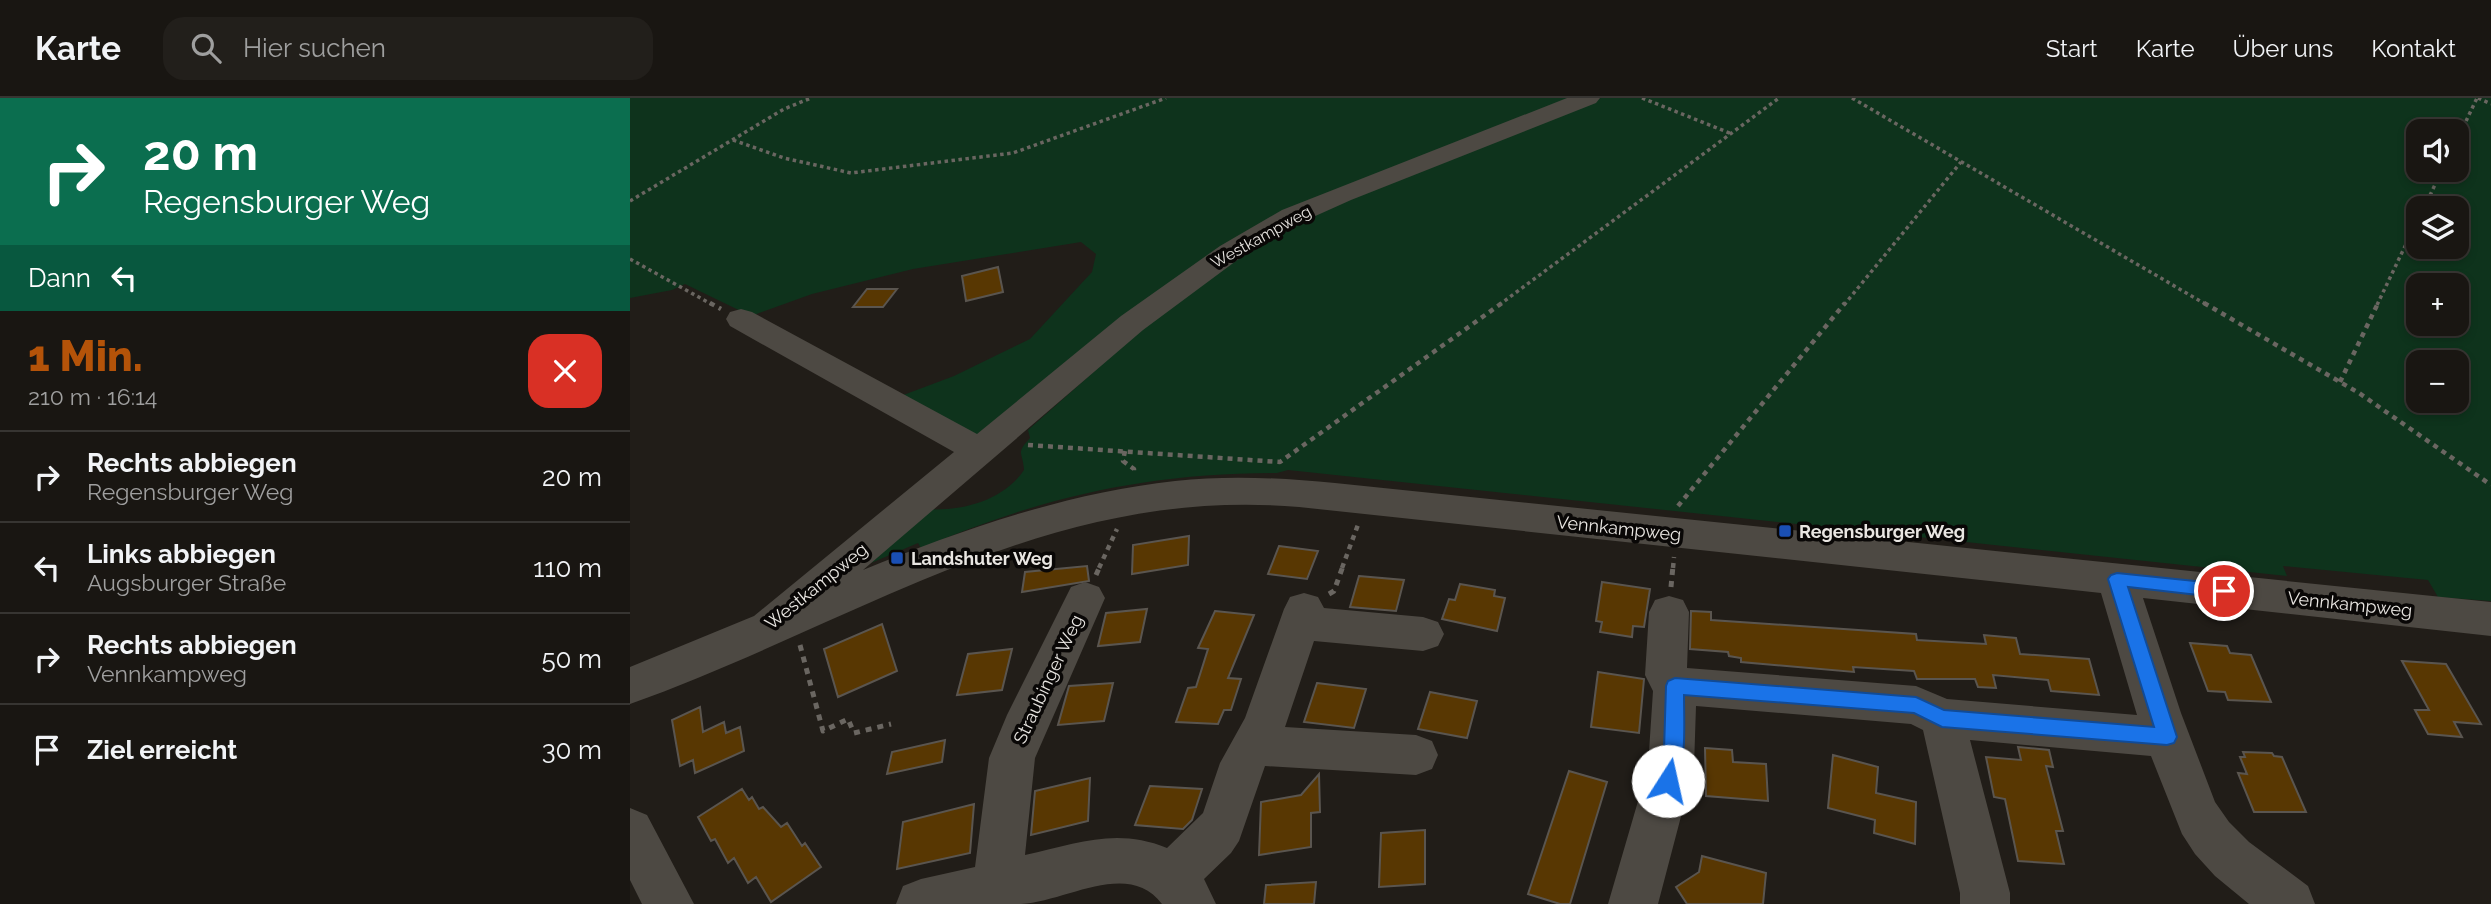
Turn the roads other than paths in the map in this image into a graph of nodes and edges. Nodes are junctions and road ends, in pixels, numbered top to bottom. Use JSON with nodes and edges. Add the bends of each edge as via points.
{"nodes":[{"id":1,"x":1588,"y":98,"type":"edge"},
{"id":2,"x":741,"y":319,"type":"road end"},
{"id":3,"x":985,"y":447,"type":"junction"},
{"id":4,"x":2117,"y":579,"type":"junction"},
{"id":5,"x":1085,"y":598,"type":"road end"},
{"id":6,"x":1669,"y":612,"type":"dead end"},
{"id":7,"x":2491,"y":619,"type":"edge"},
{"id":8,"x":783,"y":633,"type":"junction"},
{"id":9,"x":1423,"y":634,"type":"dead end"},
{"id":10,"x":630,"y":686,"type":"edge"},
{"id":11,"x":1675,"y":686,"type":"junction"},
{"id":12,"x":1942,"y":718,"type":"junction"},
{"id":13,"x":2167,"y":737,"type":"junction"},
{"id":14,"x":1252,"y":745,"type":"junction"},
{"id":15,"x":1416,"y":755,"type":"dead end"},
{"id":16,"x":630,"y":831,"type":"edge"},
{"id":17,"x":997,"y":885,"type":"junction"},
{"id":18,"x":1181,"y":891,"type":"edge"},
{"id":19,"x":669,"y":904,"type":"edge"},
{"id":20,"x":921,"y":904,"type":"edge"},
{"id":21,"x":1633,"y":904,"type":"edge"},
{"id":22,"x":1985,"y":904,"type":"edge"},
{"id":23,"x":2290,"y":904,"type":"edge"}],
"edges":[{"from":1,"to":3,"type":"street","name":"Westkampweg","via":[[1342,194],[1230,251],[1132,323]]},
{"from":2,"to":3,"type":"street"},
{"from":3,"to":8,"type":"street","name":"Westkampweg"},
{"from":4,"to":7,"type":"street","name":"Vennkampweg"},
{"from":4,"to":8,"type":"street","name":"Vennkampweg","via":[[1238,491],[1123,502],[992,536]]},
{"from":4,"to":13,"type":"street"},
{"from":5,"to":17,"type":"street","name":"Straubinger Weg","via":[[1016,745]]},
{"from":6,"to":11,"type":"street","via":[[1666,675]]},
{"from":8,"to":10,"type":"street","name":"Westkampweg"},
{"from":9,"to":14,"type":"street","via":[[1302,616],[1264,725]]},
{"from":11,"to":12,"type":"street","via":[[1916,705]]},
{"from":11,"to":21,"type":"street","via":[[1671,767]]},
{"from":12,"to":13,"type":"street"},
{"from":12,"to":22,"type":"street"},
{"from":13,"to":23,"type":"street","via":[[2203,826],[2225,853]]},
{"from":14,"to":15,"type":"street"},
{"from":14,"to":18,"type":"street","via":[[1222,825]]},
{"from":16,"to":19,"type":"street"},
{"from":17,"to":18,"type":"street","via":[[1108,860],[1147,862]]},
{"from":17,"to":20,"type":"street"}]}
